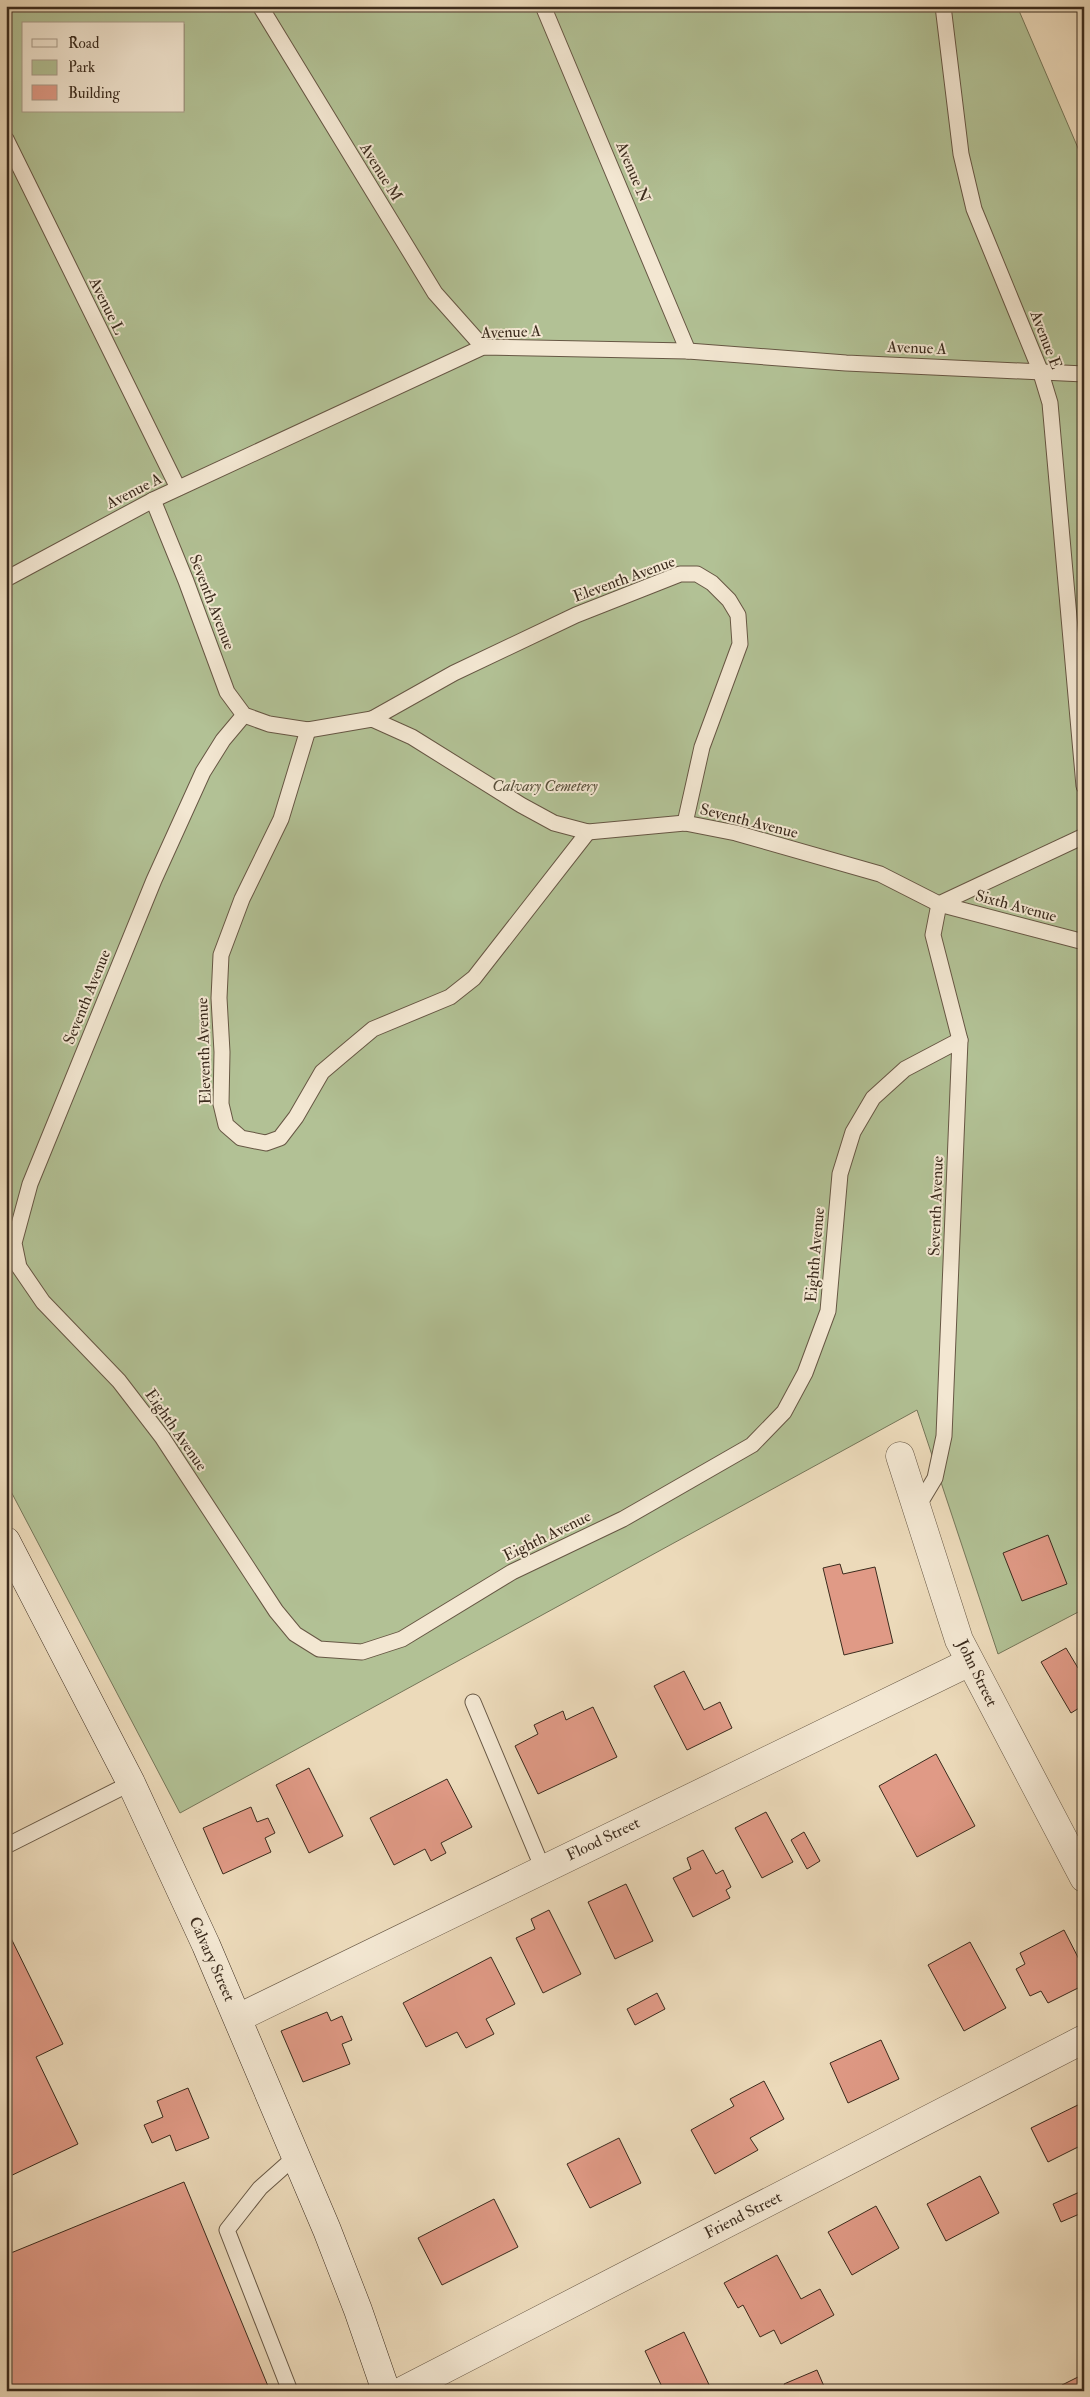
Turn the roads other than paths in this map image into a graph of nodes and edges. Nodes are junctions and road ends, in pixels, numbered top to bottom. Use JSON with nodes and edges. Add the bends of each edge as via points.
{"nodes":[{"id":1,"x":260,"y":6,"type":"edge"},
{"id":2,"x":543,"y":6,"type":"edge"},
{"id":3,"x":943,"y":6,"type":"edge"},
{"id":4,"x":6,"y":139,"type":"edge"},
{"id":5,"x":483,"y":347,"type":"junction"},
{"id":6,"x":688,"y":351,"type":"junction"},
{"id":7,"x":1040,"y":370,"type":"junction"},
{"id":8,"x":1084,"y":374,"type":"edge"},
{"id":9,"x":178,"y":488,"type":"junction"},
{"id":10,"x":153,"y":500,"type":"junction"},
{"id":11,"x":6,"y":579,"type":"edge"},
{"id":12,"x":244,"y":715,"type":"junction"},
{"id":13,"x":372,"y":719,"type":"junction"},
{"id":14,"x":308,"y":730,"type":"junction"},
{"id":15,"x":1084,"y":786,"type":"edge"},
{"id":16,"x":685,"y":823,"type":"junction"},
{"id":17,"x":588,"y":832,"type":"junction"},
{"id":18,"x":1084,"y":836,"type":"edge"},
{"id":19,"x":939,"y":904,"type":"junction"},
{"id":20,"x":1084,"y":942,"type":"edge"},
{"id":21,"x":960,"y":1040,"type":"junction"},
{"id":22,"x":43,"y":1302,"type":"joint"},
{"id":23,"x":900,"y":1456,"type":"dead end"},
{"id":24,"x":917,"y":1508,"type":"junction"},
{"id":25,"x":6,"y":1541,"type":"edge"},
{"id":26,"x":970,"y":1662,"type":"junction"},
{"id":27,"x":473,"y":1702,"type":"dead end"},
{"id":28,"x":131,"y":1783,"type":"junction"},
{"id":29,"x":6,"y":1846,"type":"edge"},
{"id":30,"x":543,"y":1869,"type":"junction"},
{"id":31,"x":1084,"y":1878,"type":"edge"},
{"id":32,"x":238,"y":2018,"type":"junction"},
{"id":33,"x":1084,"y":2039,"type":"edge"},
{"id":34,"x":296,"y":2156,"type":"junction"},
{"id":35,"x":290,"y":2391,"type":"edge"},
{"id":36,"x":386,"y":2391,"type":"edge"},
{"id":37,"x":402,"y":2391,"type":"edge"}],
"edges":[{"from":1,"to":5,"type":"lane","name":"Avenue M","via":[[435,293]]},
{"from":2,"to":6,"type":"lane","name":"Avenue N"},
{"from":3,"to":7,"type":"lane","name":"Avenue E","via":[[961,154],[974,209]]},
{"from":4,"to":9,"type":"lane","name":"Avenue L"},
{"from":5,"to":6,"type":"lane","name":"Avenue A"},
{"from":5,"to":9,"type":"lane","name":"Avenue A"},
{"from":6,"to":7,"type":"lane","name":"Avenue A","via":[[846,363]]},
{"from":7,"to":8,"type":"lane","name":"Avenue A"},
{"from":7,"to":15,"type":"lane","name":"Avenue E","via":[[1050,403]]},
{"from":9,"to":10,"type":"lane","name":"Avenue A"},
{"from":10,"to":11,"type":"lane","name":"Avenue A"},
{"from":10,"to":12,"type":"lane","name":"Seventh Avenue","via":[[227,692]]},
{"from":12,"to":14,"type":"lane","via":[[269,724]]},
{"from":12,"to":22,"type":"lane","name":"Seventh Avenue","via":[[203,772],[154,880],[30,1184],[14,1243],[19,1267]]},
{"from":13,"to":14,"type":"lane"},
{"from":13,"to":16,"type":"lane","name":"Eleventh Avenue","via":[[454,673],[576,615],[680,574],[697,574],[729,600],[738,615],[740,644],[702,747]]},
{"from":13,"to":17,"type":"lane","name":"Seventh Avenue","via":[[412,737],[546,818]]},
{"from":14,"to":17,"type":"lane","name":"Eleventh Avenue","via":[[281,819],[242,899],[221,955],[221,1104],[226,1125],[241,1138],[266,1142],[280,1138],[322,1072],[342,1054],[373,1030],[450,996],[474,978]]},
{"from":16,"to":17,"type":"lane","name":"Seventh Avenue"},
{"from":16,"to":19,"type":"lane","name":"Seventh Avenue","via":[[736,833],[880,874]]},
{"from":18,"to":19,"type":"lane"},
{"from":19,"to":20,"type":"lane","name":"Sixth Avenue"},
{"from":19,"to":21,"type":"lane","name":"Seventh Avenue","via":[[933,935]]},
{"from":21,"to":22,"type":"lane","name":"Eighth Avenue","via":[[905,1069],[873,1098],[853,1132],[840,1174],[828,1311],[805,1373],[784,1412],[752,1445],[623,1519],[512,1572],[402,1639],[362,1652],[320,1649],[295,1634],[276,1611],[167,1445],[124,1388]]},
{"from":21,"to":24,"type":"lane","name":"Seventh Avenue","via":[[944,1436],[935,1478]]},
{"from":23,"to":24,"type":"street","name":"John Street"},
{"from":24,"to":26,"type":"street","name":"John Street","via":[[959,1640]]},
{"from":25,"to":28,"type":"street","name":"Calvary Street"},
{"from":26,"to":30,"type":"street","name":"Flood Street"},
{"from":26,"to":31,"type":"street","name":"John Street"},
{"from":27,"to":30,"type":"lane"},
{"from":28,"to":29,"type":"lane"},
{"from":28,"to":32,"type":"street","name":"Calvary Street"},
{"from":30,"to":32,"type":"street","name":"Flood Street"},
{"from":32,"to":34,"type":"street","name":"Calvary Street"},
{"from":33,"to":37,"type":"street","name":"Friend Street"},
{"from":34,"to":35,"type":"lane","via":[[260,2188],[226,2230]]},
{"from":34,"to":36,"type":"street","name":"Calvary Street","via":[[358,2310]]}]}
